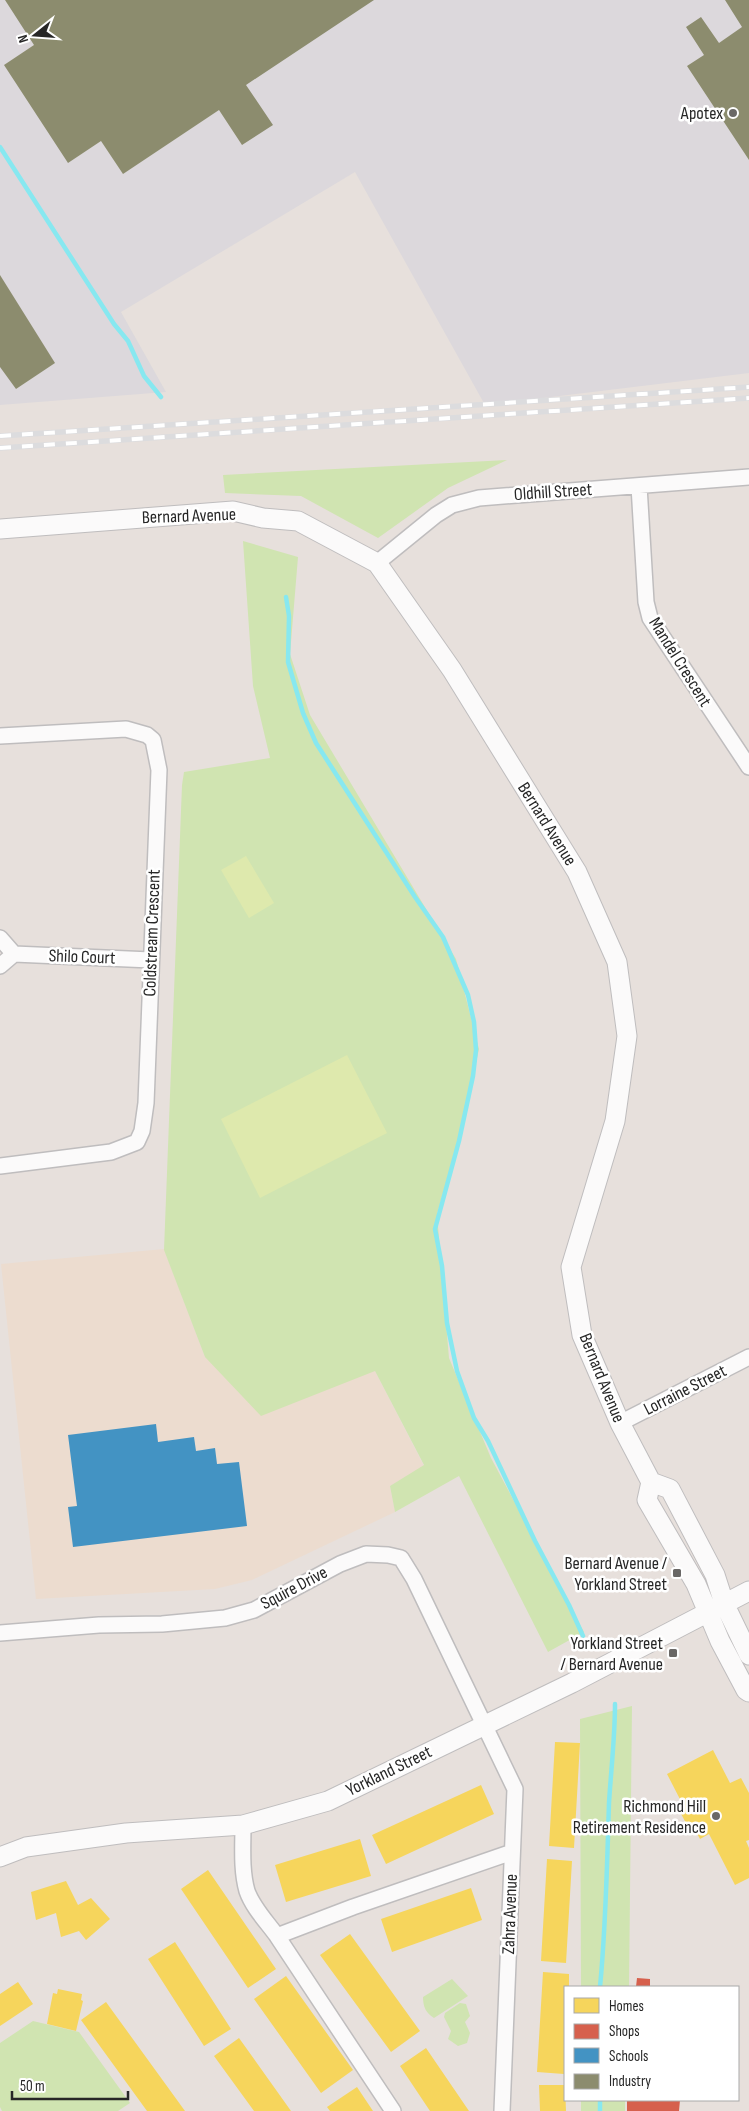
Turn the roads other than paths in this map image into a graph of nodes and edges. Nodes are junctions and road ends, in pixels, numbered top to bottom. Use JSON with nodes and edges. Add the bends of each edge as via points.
{"nodes":[{"id":1,"x":749,"y":477,"type":"edge"},
{"id":2,"x":639,"y":486,"type":"junction"},
{"id":3,"x":0,"y":529,"type":"edge"},
{"id":4,"x":377,"y":564,"type":"junction"},
{"id":5,"x":0,"y":736,"type":"edge"},
{"id":6,"x":749,"y":767,"type":"edge"},
{"id":7,"x":0,"y":938,"type":"edge"},
{"id":8,"x":14,"y":954,"type":"junction"},
{"id":9,"x":151,"y":960,"type":"junction"},
{"id":10,"x":0,"y":966,"type":"edge"},
{"id":11,"x":0,"y":1166,"type":"edge"},
{"id":12,"x":749,"y":1357,"type":"edge"},
{"id":13,"x":620,"y":1424,"type":"junction"},
{"id":14,"x":651,"y":1482,"type":"junction"},
{"id":15,"x":749,"y":1591,"type":"edge"},
{"id":16,"x":724,"y":1603,"type":"junction"},
{"id":17,"x":707,"y":1612,"type":"junction"},
{"id":18,"x":0,"y":1633,"type":"edge"},
{"id":19,"x":749,"y":1655,"type":"edge"},
{"id":20,"x":749,"y":1692,"type":"edge"},
{"id":21,"x":484,"y":1725,"type":"junction"},
{"id":22,"x":243,"y":1825,"type":"junction"},
{"id":23,"x":512,"y":1852,"type":"junction"},
{"id":24,"x":0,"y":1857,"type":"edge"},
{"id":25,"x":277,"y":1936,"type":"junction"},
{"id":26,"x":393,"y":2111,"type":"edge"},
{"id":27,"x":502,"y":2111,"type":"edge"}],
"edges":[{"from":1,"to":2,"type":"street","name":"Oldhill Street"},
{"from":2,"to":4,"type":"street","name":"Oldhill Street","via":[[479,498],[452,505]]},
{"from":2,"to":6,"type":"street","name":"Mandel Crescent","via":[[646,602],[650,618]]},
{"from":3,"to":4,"type":"street","name":"Bernard Avenue","via":[[233,511],[298,522]]},
{"from":4,"to":13,"type":"street","name":"Bernard Avenue","via":[[452,670],[577,872],[617,962],[627,1036],[615,1121],[571,1267],[582,1335]]},
{"from":5,"to":9,"type":"street","name":"Coldstream Crescent","via":[[126,728],[153,740],[159,770]]},
{"from":7,"to":8,"type":"street"},
{"from":8,"to":9,"type":"street","name":"Shilo Court"},
{"from":8,"to":10,"type":"street"},
{"from":9,"to":11,"type":"street","name":"Coldstream Crescent","via":[[145,1111],[137,1142],[111,1152]]},
{"from":12,"to":13,"type":"street","name":"Lorraine Street"},
{"from":13,"to":14,"type":"street","name":"Bernard Avenue"},
{"from":14,"to":16,"type":"street","via":[[670,1489],[715,1575]]},
{"from":14,"to":17,"type":"street","name":"Bernard Avenue","via":[[647,1500],[696,1584]]},
{"from":15,"to":16,"type":"street","name":"Yorkland Street"},
{"from":16,"to":17,"type":"street","name":"Yorkland Street"},
{"from":16,"to":19,"type":"street"},
{"from":17,"to":20,"type":"street","name":"Bernard Avenue"},
{"from":17,"to":21,"type":"street","name":"Yorkland Street"},
{"from":18,"to":21,"type":"street","name":"Squire Drive","via":[[225,1618],[254,1610],[340,1564],[366,1554],[388,1555],[401,1558],[414,1579]]},
{"from":21,"to":22,"type":"street","name":"Yorkland Street","via":[[328,1801]]},
{"from":21,"to":23,"type":"street","name":"Zahra Avenue","via":[[515,1788]]},
{"from":22,"to":24,"type":"street","name":"Yorkland Street","via":[[126,1833],[26,1847]]},
{"from":22,"to":25,"type":"street","via":[[248,1891],[259,1913]]},
{"from":23,"to":25,"type":"street"},
{"from":23,"to":27,"type":"street","name":"Zahra Avenue"},
{"from":25,"to":26,"type":"street"}]}
